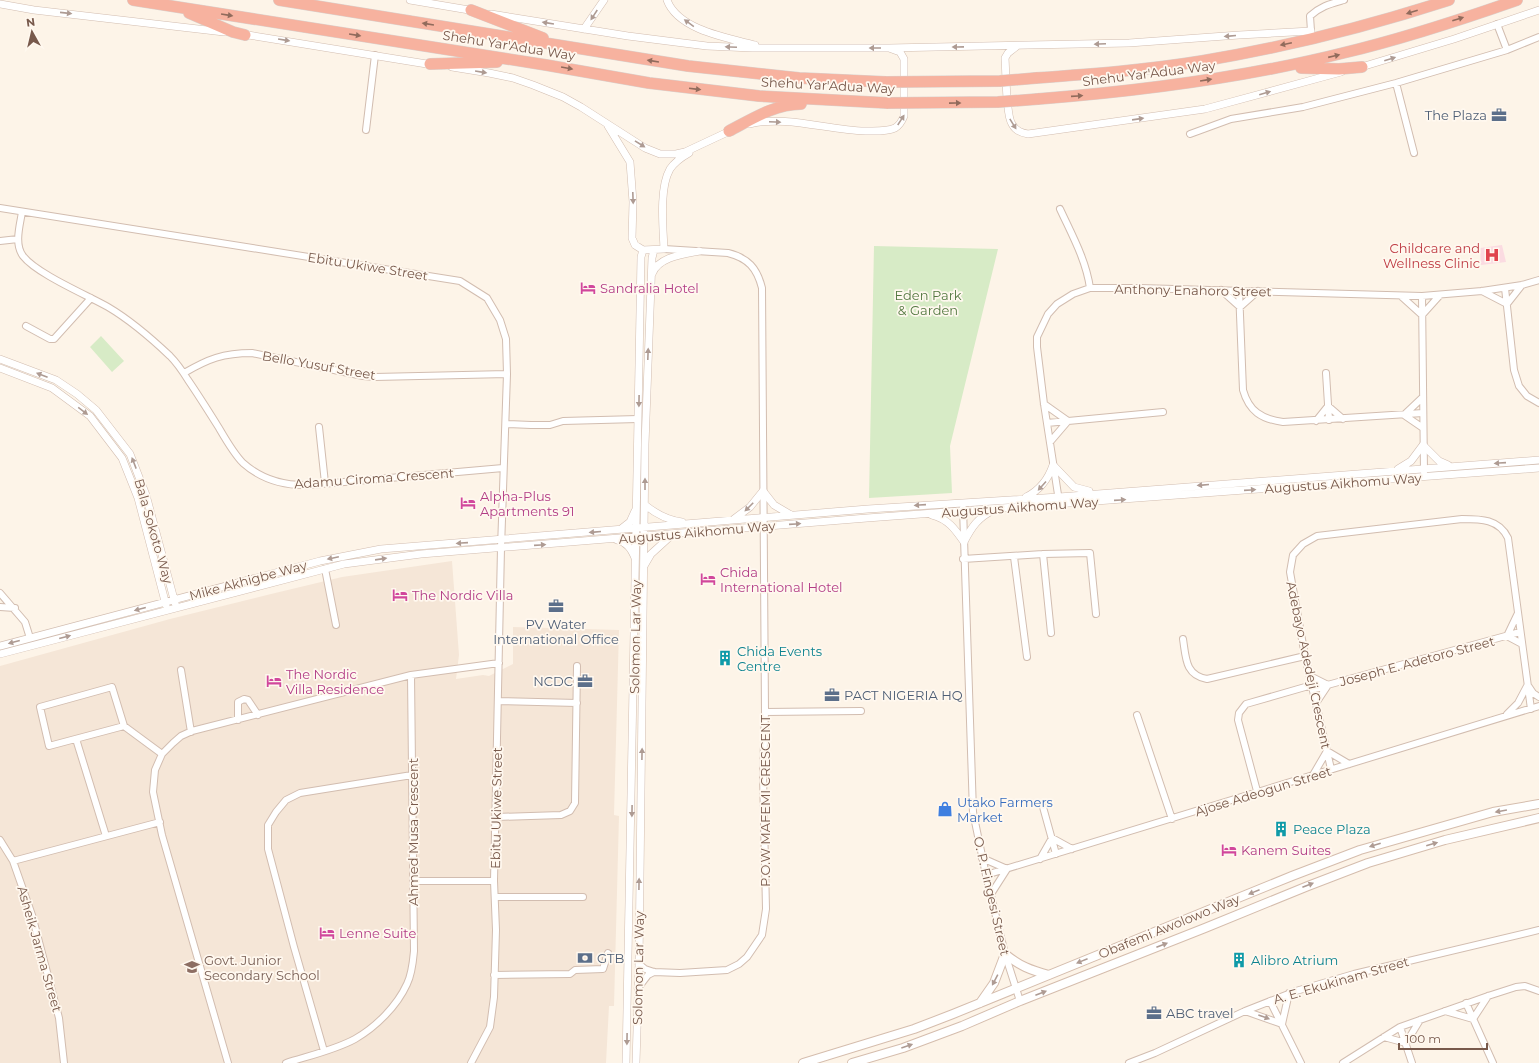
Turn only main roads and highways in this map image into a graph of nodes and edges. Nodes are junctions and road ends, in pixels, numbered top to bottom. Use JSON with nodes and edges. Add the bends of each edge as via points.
{"nodes":[{"id":1,"x":132,"y":0,"type":"edge"},
{"id":2,"x":279,"y":0,"type":"edge"},
{"id":3,"x":1449,"y":0,"type":"edge"},
{"id":4,"x":1517,"y":0,"type":"edge"},
{"id":5,"x":471,"y":10,"type":"road end"},
{"id":6,"x":1365,"y":26,"type":"junction"},
{"id":7,"x":1311,"y":31,"type":"road end"},
{"id":8,"x":245,"y":35,"type":"road end"},
{"id":9,"x":566,"y":46,"type":"junction"},
{"id":10,"x":430,"y":64,"type":"road end"},
{"id":11,"x":546,"y":65,"type":"junction"},
{"id":12,"x":1362,"y":67,"type":"road end"},
{"id":13,"x":1268,"y":69,"type":"junction"},
{"id":14,"x":853,"y":101,"type":"junction"},
{"id":15,"x":729,"y":131,"type":"road end"},
{"id":16,"x":1539,"y":804,"type":"edge"},
{"id":17,"x":1539,"y":818,"type":"edge"},
{"id":18,"x":1049,"y":975,"type":"junction"},
{"id":19,"x":980,"y":1003,"type":"junction"},
{"id":20,"x":824,"y":1058,"type":"edge"},
{"id":21,"x":867,"y":1060,"type":"edge"},
{"id":22,"x":803,"y":1063,"type":"edge"},
{"id":23,"x":833,"y":1063,"type":"edge"},
{"id":24,"x":852,"y":1063,"type":"edge"}],
"edges":[{"from":1,"to":8,"type":"highway","via":[[188,13]]},
{"from":1,"to":11,"type":"highway","name":"Shehu Yar'Adua Way","one_way":true},
{"from":9,"to":2,"type":"highway","name":"Shehu Yar'Adua Way","one_way":true},
{"from":3,"to":6,"type":"highway","name":"Shehu Yar'Adua Way","one_way":true},
{"from":13,"to":4,"type":"highway","name":"Shehu Yar'Adua Way","one_way":true,"via":[[1387,42]]},
{"from":5,"to":9,"type":"highway"},
{"from":6,"to":7,"type":"highway"},
{"from":6,"to":9,"type":"highway","name":"Shehu Yar'Adua Way","one_way":true,"bridge":true,"via":[[1201,61],[1104,73],[986,81],[886,82],[799,78],[688,66]]},
{"from":10,"to":11,"type":"highway","via":[[502,62]]},
{"from":11,"to":14,"type":"highway","name":"Shehu Yar'Adua Way","one_way":true,"via":[[699,89],[773,97]]},
{"from":12,"to":13,"type":"highway"},
{"from":14,"to":13,"type":"highway","name":"Shehu Yar'Adua Way","one_way":true,"bridge":true,"via":[[888,103],[1038,100],[1139,90]]},
{"from":14,"to":15,"type":"highway","via":[[785,106],[763,113]]},
{"from":16,"to":18,"type":"main road","name":"Obafemi Awolowo Way","one_way":true,"via":[[1493,812],[1360,850]]},
{"from":21,"to":17,"type":"main road","name":"Obafemi Awolowo Way","one_way":true,"via":[[932,1037],[1368,863],[1445,840]]},
{"from":18,"to":19,"type":"main road","name":"Obafemi Awolowo Way"},
{"from":18,"to":19,"type":"main road","one_way":true,"via":[[1019,965],[1005,954],[994,983]]},
{"from":19,"to":20,"type":"main road","name":"Obafemi Awolowo Way","via":[[914,1029]]},
{"from":20,"to":22,"type":"main road","name":"Obafemi Awolowo Way"},
{"from":20,"to":23,"type":"main road"},
{"from":21,"to":24,"type":"main road","name":"Obafemi Awolowo Way"}]}
